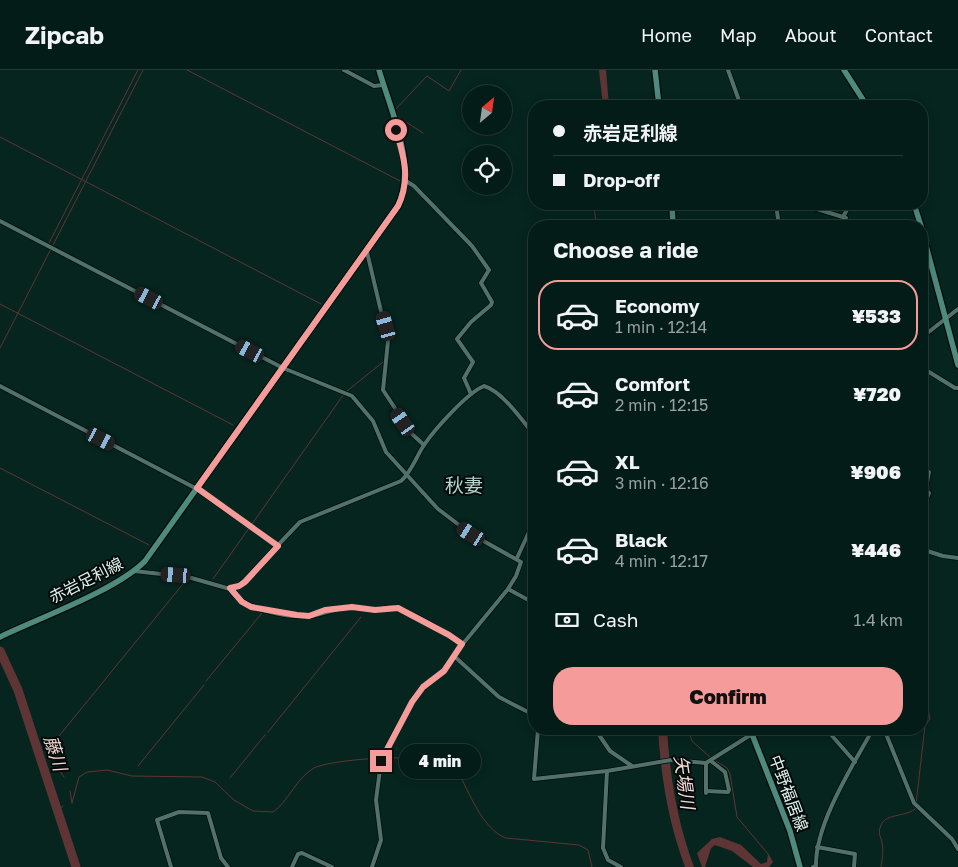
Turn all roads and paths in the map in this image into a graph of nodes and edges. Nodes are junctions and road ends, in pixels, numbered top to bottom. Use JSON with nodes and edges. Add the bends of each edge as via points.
{"nodes":[{"id":1,"x":344,"y":70,"type":"edge"},
{"id":2,"x":379,"y":70,"type":"edge"},
{"id":3,"x":655,"y":70,"type":"edge"},
{"id":4,"x":728,"y":70,"type":"edge"},
{"id":5,"x":844,"y":70,"type":"edge"},
{"id":6,"x":383,"y":85,"type":"junction"},
{"id":7,"x":658,"y":100,"type":"edge"},
{"id":8,"x":738,"y":100,"type":"edge"},
{"id":9,"x":861,"y":100,"type":"edge"},
{"id":10,"x":406,"y":182,"type":"junction"},
{"id":11,"x":821,"y":210,"type":"edge"},
{"id":12,"x":847,"y":210,"type":"edge"},
{"id":13,"x":0,"y":221,"type":"edge"},
{"id":14,"x":367,"y":252,"type":"junction"},
{"id":15,"x":928,"y":252,"type":"edge"},
{"id":16,"x":958,"y":310,"type":"edge"},
{"id":17,"x":947,"y":318,"type":"junction"},
{"id":18,"x":928,"y":333,"type":"edge"},
{"id":19,"x":958,"y":366,"type":"edge"},
{"id":20,"x":283,"y":368,"type":"junction"},
{"id":21,"x":928,"y":372,"type":"edge"},
{"id":22,"x":0,"y":386,"type":"edge"},
{"id":23,"x":958,"y":388,"type":"edge"},
{"id":24,"x":471,"y":394,"type":"junction"},
{"id":25,"x":528,"y":428,"type":"edge"},
{"id":26,"x":424,"y":445,"type":"junction"},
{"id":27,"x":406,"y":476,"type":"junction"},
{"id":28,"x":197,"y":488,"type":"junction"},
{"id":29,"x":528,"y":534,"type":"edge"},
{"id":30,"x":278,"y":546,"type":"junction"},
{"id":31,"x":928,"y":551,"type":"edge"},
{"id":32,"x":517,"y":558,"type":"junction"},
{"id":33,"x":958,"y":558,"type":"edge"},
{"id":34,"x":134,"y":571,"type":"junction"},
{"id":35,"x":230,"y":588,"type":"junction"},
{"id":36,"x":508,"y":589,"type":"junction"},
{"id":37,"x":528,"y":600,"type":"edge"},
{"id":38,"x":2,"y":636,"type":"edge"},
{"id":39,"x":462,"y":644,"type":"junction"},
{"id":40,"x":454,"y":656,"type":"junction"},
{"id":41,"x":528,"y":712,"type":"edge"},
{"id":42,"x":538,"y":735,"type":"edge"},
{"id":43,"x":600,"y":735,"type":"edge"},
{"id":44,"x":745,"y":735,"type":"edge"},
{"id":45,"x":753,"y":735,"type":"edge"},
{"id":46,"x":831,"y":735,"type":"edge"},
{"id":47,"x":870,"y":735,"type":"edge"},
{"id":48,"x":886,"y":735,"type":"edge"},
{"id":49,"x":711,"y":761,"type":"junction"},
{"id":50,"x":855,"y":762,"type":"junction"},
{"id":51,"x":706,"y":764,"type":"junction"},
{"id":52,"x":632,"y":766,"type":"junction"},
{"id":53,"x":607,"y":771,"type":"junction"},
{"id":54,"x":818,"y":847,"type":"junction"},
{"id":55,"x":958,"y":849,"type":"edge"},
{"id":56,"x":171,"y":867,"type":"edge"},
{"id":57,"x":228,"y":867,"type":"edge"},
{"id":58,"x":292,"y":867,"type":"edge"},
{"id":59,"x":332,"y":867,"type":"edge"},
{"id":60,"x":372,"y":867,"type":"edge"},
{"id":61,"x":621,"y":867,"type":"edge"},
{"id":62,"x":800,"y":867,"type":"edge"},
{"id":63,"x":813,"y":867,"type":"edge"},
{"id":64,"x":854,"y":867,"type":"edge"}],
"edges":[{"from":1,"to":6,"type":"street","via":[[374,86]]},
{"from":2,"to":6,"type":"main road","name":"赤岩足利線"},
{"from":3,"to":7,"type":"main road"},
{"from":4,"to":8,"type":"street"},
{"from":5,"to":9,"type":"main road"},
{"from":6,"to":10,"type":"main road","name":"赤岩足利線","via":[[406,164]]},
{"from":10,"to":14,"type":"main road","name":"赤岩足利線","via":[[398,206]]},
{"from":10,"to":24,"type":"street","via":[[414,186],[472,246],[489,270],[481,283],[491,305],[457,339],[473,362],[464,378]]},
{"from":11,"to":12,"type":"street","via":[[844,217]]},
{"from":13,"to":20,"type":"street"},
{"from":14,"to":20,"type":"main road","name":"赤岩足利線"},
{"from":14,"to":26,"type":"street","via":[[388,341],[383,390],[412,434]]},
{"from":15,"to":17,"type":"main road"},
{"from":16,"to":17,"type":"street"},
{"from":17,"to":18,"type":"street"},
{"from":17,"to":19,"type":"main road"},
{"from":20,"to":27,"type":"street","via":[[352,396],[373,421],[386,452]]},
{"from":20,"to":28,"type":"main road","name":"赤岩足利線"},
{"from":21,"to":23,"type":"street"},
{"from":22,"to":28,"type":"street"},
{"from":24,"to":25,"type":"street","via":[[488,387]]},
{"from":24,"to":26,"type":"street"},
{"from":26,"to":27,"type":"street"},
{"from":27,"to":30,"type":"street","via":[[381,490],[306,518]]},
{"from":27,"to":32,"type":"street","via":[[455,524]]},
{"from":28,"to":30,"type":"street"},
{"from":28,"to":34,"type":"main road","name":"赤岩足利線"},
{"from":29,"to":32,"type":"street"},
{"from":30,"to":35,"type":"street","via":[[245,582]]},
{"from":31,"to":33,"type":"street"},
{"from":32,"to":36,"type":"street","via":[[520,566]]},
{"from":34,"to":35,"type":"street","via":[[188,576]]},
{"from":34,"to":38,"type":"main road","name":"赤岩足利線"},
{"from":35,"to":39,"type":"street","via":[[251,607],[297,615],[309,616],[325,610],[352,607],[398,608]]},
{"from":36,"to":37,"type":"street"},
{"from":36,"to":39,"type":"street"},
{"from":39,"to":40,"type":"street"},
{"from":40,"to":41,"type":"street","via":[[499,697]]},
{"from":40,"to":60,"type":"street","via":[[444,671],[414,698],[381,761],[376,800],[381,840]]},
{"from":42,"to":53,"type":"street","via":[[534,779]]},
{"from":43,"to":52,"type":"street","via":[[610,751]]},
{"from":44,"to":49,"type":"street"},
{"from":45,"to":62,"type":"main road","name":"中野福居線","via":[[790,831]]},
{"from":46,"to":50,"type":"street"},
{"from":47,"to":50,"type":"street"},
{"from":48,"to":55,"type":"street","via":[[914,803],[952,839]]},
{"from":49,"to":51,"type":"street"},
{"from":49,"to":51,"type":"street","via":[[725,772],[728,792],[706,792]]},
{"from":50,"to":54,"type":"street","via":[[843,782]]},
{"from":51,"to":52,"type":"street","via":[[671,760]]},
{"from":52,"to":53,"type":"street"},
{"from":53,"to":61,"type":"street","via":[[603,848],[608,860]]},
{"from":54,"to":63,"type":"street","via":[[816,866]]},
{"from":54,"to":64,"type":"street","via":[[855,854]]},
{"from":56,"to":57,"type":"street","via":[[157,820],[179,812],[208,813],[221,858]]},
{"from":58,"to":59,"type":"street","via":[[298,854],[302,853]]}]}
